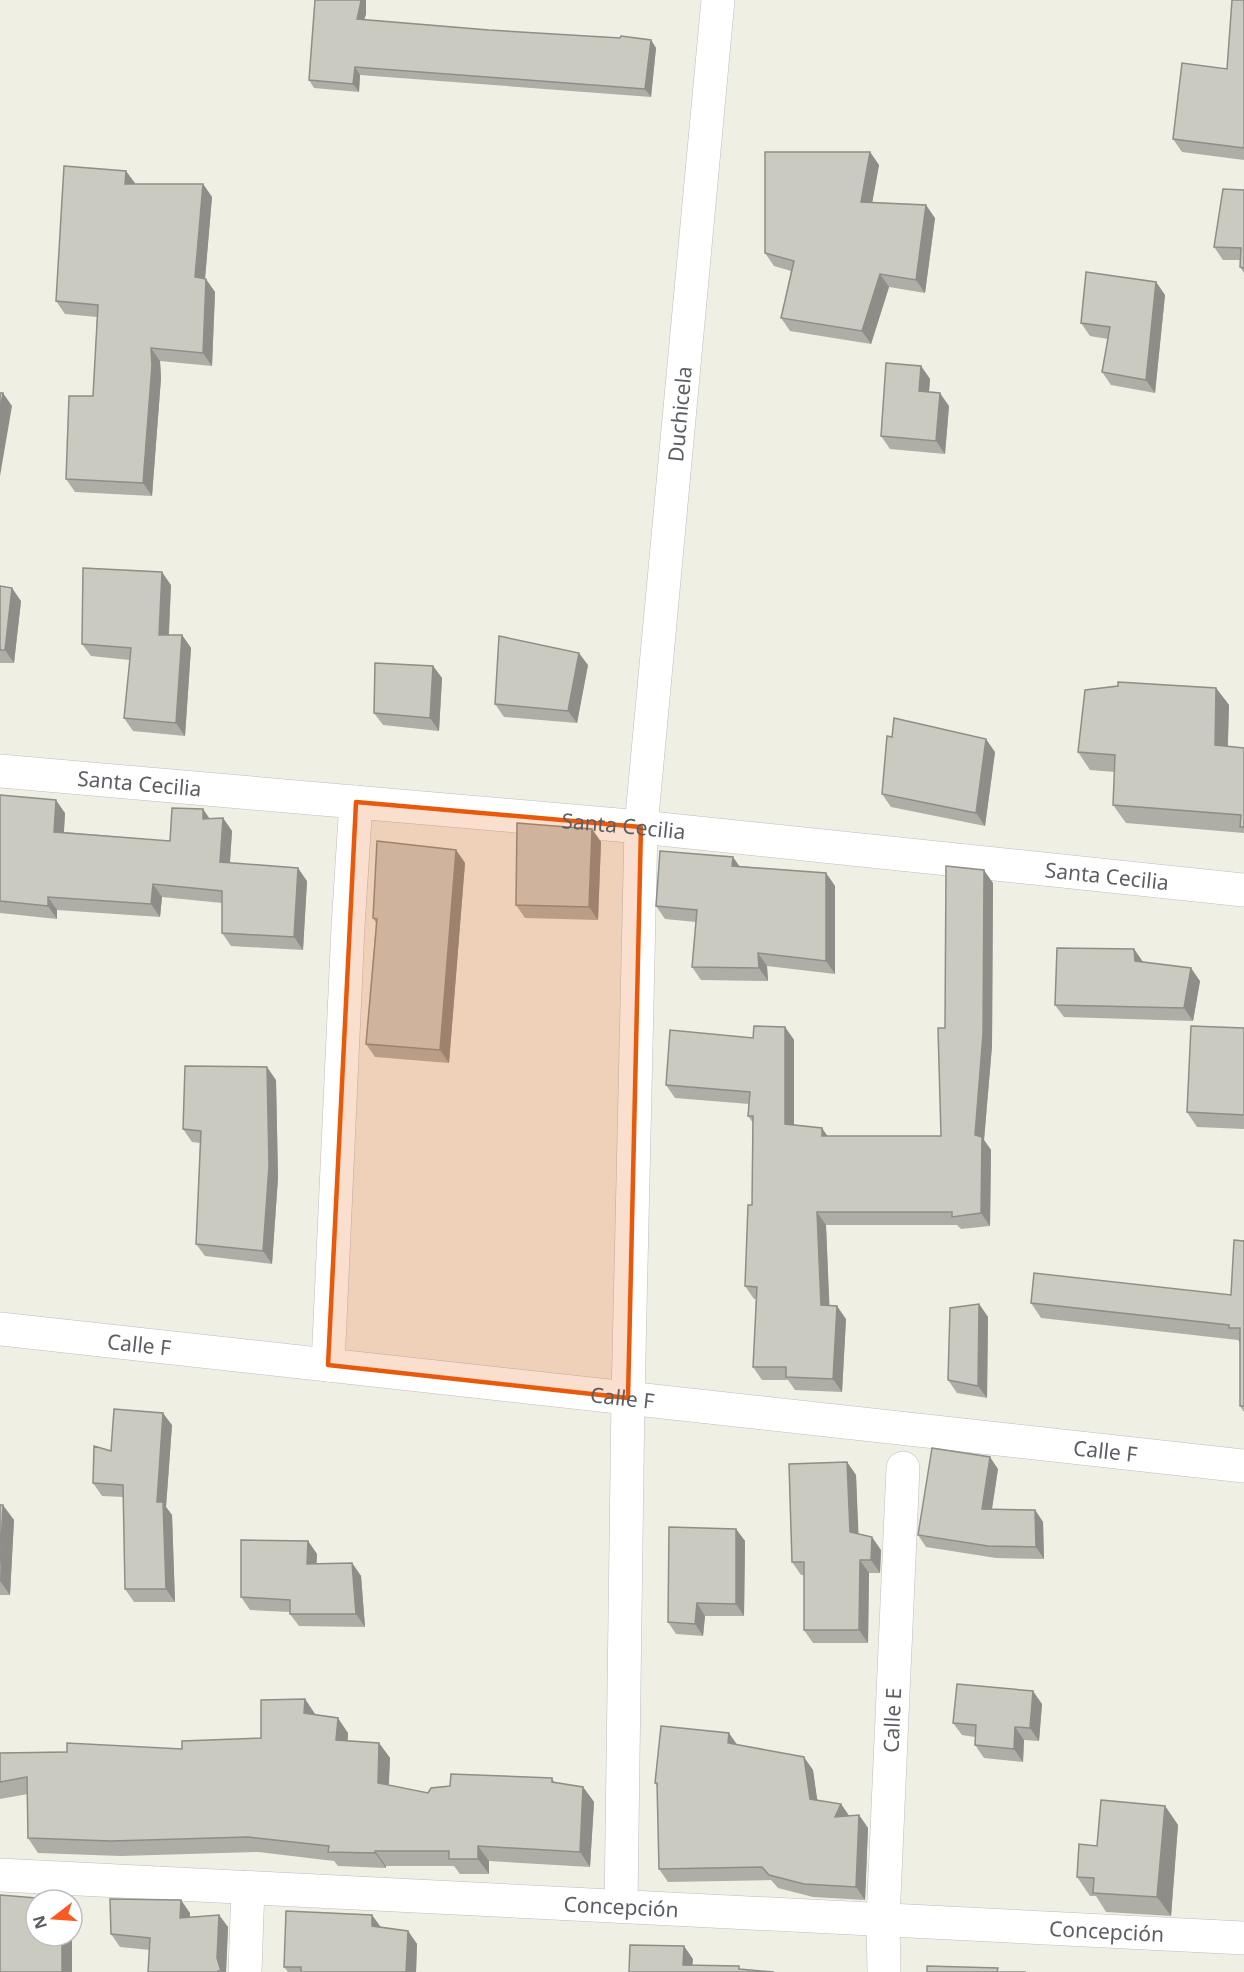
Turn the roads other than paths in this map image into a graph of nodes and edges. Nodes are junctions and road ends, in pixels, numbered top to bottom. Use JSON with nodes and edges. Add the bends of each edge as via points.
{"nodes":[{"id":1,"x":718,"y":0,"type":"edge"},
{"id":2,"x":0,"y":771,"type":"edge"},
{"id":3,"x":356,"y":802,"type":"junction"},
{"id":4,"x":641,"y":827,"type":"junction"},
{"id":5,"x":1244,"y":890,"type":"edge"},
{"id":6,"x":0,"y":1329,"type":"edge"},
{"id":7,"x":328,"y":1365,"type":"junction"},
{"id":8,"x":628,"y":1398,"type":"junction"},
{"id":9,"x":1244,"y":1466,"type":"edge"},
{"id":10,"x":903,"y":1468,"type":"dead end"},
{"id":11,"x":0,"y":1875,"type":"edge"},
{"id":12,"x":248,"y":1887,"type":"junction"},
{"id":13,"x":621,"y":1906,"type":"junction"},
{"id":14,"x":883,"y":1920,"type":"junction"},
{"id":15,"x":1244,"y":1938,"type":"edge"},
{"id":16,"x":245,"y":1972,"type":"edge"},
{"id":17,"x":884,"y":1972,"type":"edge"}],
"edges":[{"from":1,"to":4,"type":"street","name":"Duchicela"},
{"from":2,"to":3,"type":"street","name":"Santa Cecilia"},
{"from":3,"to":4,"type":"street","name":"Santa Cecilia"},
{"from":3,"to":7,"type":"street"},
{"from":4,"to":5,"type":"street","name":"Santa Cecilia"},
{"from":4,"to":8,"type":"street","name":"Duchicela"},
{"from":6,"to":7,"type":"street","name":"Calle F"},
{"from":7,"to":8,"type":"street","name":"Calle F"},
{"from":8,"to":9,"type":"street","name":"Calle F"},
{"from":8,"to":13,"type":"street","name":"Duchicela"},
{"from":10,"to":14,"type":"street","name":"Calle E"},
{"from":11,"to":12,"type":"street","name":"Concepción"},
{"from":12,"to":13,"type":"street","name":"Concepción"},
{"from":12,"to":16,"type":"street"},
{"from":13,"to":14,"type":"street","name":"Concepción"},
{"from":14,"to":15,"type":"street","name":"Concepción"},
{"from":14,"to":17,"type":"street","name":"Calle E"}]}
